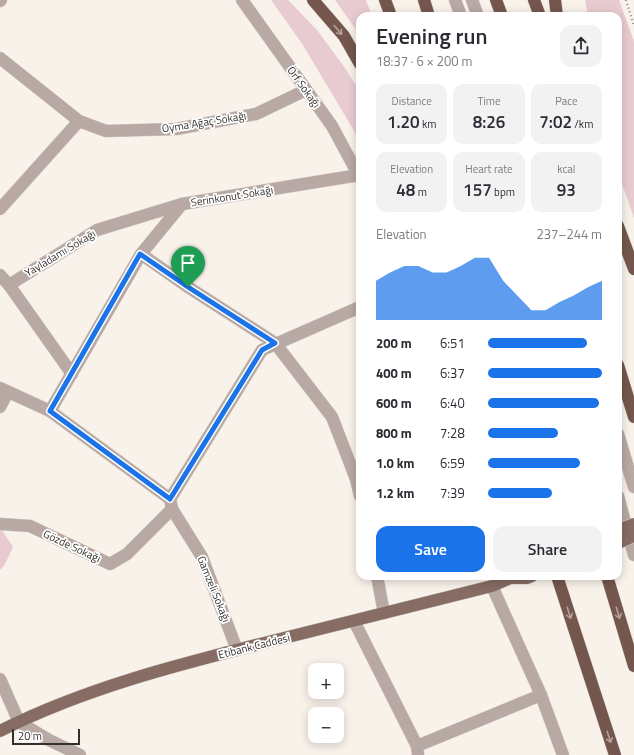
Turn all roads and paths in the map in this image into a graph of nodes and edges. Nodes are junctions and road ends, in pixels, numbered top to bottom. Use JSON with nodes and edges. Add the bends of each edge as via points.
{"nodes":[{"id":1,"x":242,"y":0,"type":"edge"},
{"id":2,"x":313,"y":0,"type":"edge"},
{"id":3,"x":385,"y":0,"type":"edge"},
{"id":4,"x":424,"y":0,"type":"edge"},
{"id":5,"x":455,"y":0,"type":"edge"},
{"id":6,"x":472,"y":0,"type":"edge"},
{"id":7,"x":496,"y":0,"type":"edge"},
{"id":8,"x":534,"y":0,"type":"edge"},
{"id":9,"x":555,"y":0,"type":"edge"},
{"id":10,"x":626,"y":0,"type":"edge"},
{"id":11,"x":390,"y":12,"type":"edge"},
{"id":12,"x":428,"y":12,"type":"edge"},
{"id":13,"x":460,"y":12,"type":"edge"},
{"id":14,"x":476,"y":12,"type":"edge"},
{"id":15,"x":500,"y":12,"type":"edge"},
{"id":16,"x":538,"y":12,"type":"edge"},
{"id":17,"x":556,"y":12,"type":"edge"},
{"id":18,"x":634,"y":26,"type":"edge"},
{"id":19,"x":356,"y":57,"type":"edge"},
{"id":20,"x":1,"y":61,"type":"edge"},
{"id":21,"x":306,"y":90,"type":"junction"},
{"id":22,"x":79,"y":121,"type":"junction"},
{"id":23,"x":356,"y":170,"type":"edge"},
{"id":24,"x":356,"y":176,"type":"edge"},
{"id":25,"x":182,"y":204,"type":"junction"},
{"id":26,"x":0,"y":209,"type":"edge"},
{"id":27,"x":622,"y":237,"type":"edge"},
{"id":28,"x":140,"y":254,"type":"junction"},
{"id":29,"x":634,"y":269,"type":"edge"},
{"id":30,"x":0,"y":275,"type":"edge"},
{"id":31,"x":9,"y":285,"type":"junction"},
{"id":32,"x":356,"y":309,"type":"edge"},
{"id":33,"x":275,"y":343,"type":"junction"},
{"id":34,"x":72,"y":374,"type":"junction"},
{"id":35,"x":622,"y":378,"type":"edge"},
{"id":36,"x":4,"y":390,"type":"edge"},
{"id":37,"x":0,"y":407,"type":"edge"},
{"id":38,"x":50,"y":411,"type":"junction"},
{"id":39,"x":634,"y":417,"type":"edge"},
{"id":40,"x":622,"y":447,"type":"edge"},
{"id":41,"x":356,"y":479,"type":"edge"},
{"id":42,"x":634,"y":487,"type":"edge"},
{"id":43,"x":171,"y":504,"type":"junction"},
{"id":44,"x":622,"y":511,"type":"edge"},
{"id":45,"x":0,"y":524,"type":"edge"},
{"id":46,"x":634,"y":524,"type":"edge"},
{"id":47,"x":622,"y":528,"type":"edge"},
{"id":48,"x":634,"y":536,"type":"edge"},
{"id":49,"x":622,"y":541,"type":"edge"},
{"id":50,"x":634,"y":555,"type":"edge"},
{"id":51,"x":378,"y":580,"type":"edge"},
{"id":52,"x":505,"y":580,"type":"edge"},
{"id":53,"x":558,"y":580,"type":"edge"},
{"id":54,"x":608,"y":580,"type":"edge"},
{"id":55,"x":492,"y":586,"type":"junction"},
{"id":56,"x":384,"y":613,"type":"junction"},
{"id":57,"x":354,"y":621,"type":"junction"},
{"id":58,"x":237,"y":650,"type":"junction"},
{"id":59,"x":634,"y":666,"type":"edge"},
{"id":60,"x":0,"y":679,"type":"edge"},
{"id":61,"x":541,"y":695,"type":"junction"},
{"id":62,"x":19,"y":722,"type":"junction"},
{"id":63,"x":0,"y":731,"type":"edge"},
{"id":64,"x":418,"y":750,"type":"edge"},
{"id":65,"x":80,"y":755,"type":"edge"},
{"id":66,"x":563,"y":755,"type":"edge"},
{"id":67,"x":615,"y":755,"type":"edge"}],
"edges":[{"from":1,"to":21,"type":"street","name":"Örf Sokağı"},
{"from":2,"to":19,"type":"highway","one_way":true,"via":[[344,36]]},
{"from":3,"to":11,"type":"highway"},
{"from":4,"to":12,"type":"highway"},
{"from":5,"to":13,"type":"street"},
{"from":6,"to":14,"type":"street"},
{"from":7,"to":15,"type":"highway"},
{"from":8,"to":16,"type":"highway"},
{"from":9,"to":17,"type":"highway"},
{"from":10,"to":18,"type":"path"},
{"from":20,"to":22,"type":"street","name":"Oyma Ağaç Sokağı"},
{"from":21,"to":22,"type":"street","name":"Oyma Ağaç Sokağı","via":[[256,114],[176,129],[106,131]]},
{"from":21,"to":23,"type":"street","name":"Örf Sokağı","via":[[332,126]]},
{"from":22,"to":26,"type":"street"},
{"from":24,"to":25,"type":"street","name":"Serinkonut Sokağı"},
{"from":25,"to":28,"type":"street","name":"Serinkonut Sokağı"},
{"from":25,"to":31,"type":"street","name":"Yayladamı Sokağı","via":[[97,230]]},
{"from":27,"to":29,"type":"highway"},
{"from":28,"to":33,"type":"street"},
{"from":28,"to":34,"type":"street","name":"Serinkonut Sokağı"},
{"from":30,"to":31,"type":"street"},
{"from":31,"to":34,"type":"street"},
{"from":32,"to":33,"type":"street"},
{"from":33,"to":41,"type":"street","via":[[332,417]]},
{"from":33,"to":43,"type":"street","via":[[262,350]]},
{"from":34,"to":38,"type":"street","name":"Serinkonut Sokağı"},
{"from":35,"to":39,"type":"highway"},
{"from":36,"to":37,"type":"street"},
{"from":36,"to":38,"type":"street","name":"Gamzeli Sokağı"},
{"from":38,"to":43,"type":"street","name":"Gamzeli Sokağı"},
{"from":40,"to":42,"type":"street"},
{"from":43,"to":45,"type":"street","name":"Gözde Sokağı","via":[[127,554],[110,564],[30,526]]},
{"from":43,"to":58,"type":"street","name":"Gamzeli Sokağı","via":[[202,557]]},
{"from":44,"to":50,"type":"street"},
{"from":46,"to":47,"type":"main road","bridge":true},
{"from":48,"to":49,"type":"main road","bridge":true},
{"from":51,"to":56,"type":"street"},
{"from":52,"to":55,"type":"main road","name":"Etibank Caddesi"},
{"from":53,"to":67,"type":"highway","one_way":true},
{"from":54,"to":59,"type":"highway","one_way":true},
{"from":55,"to":56,"type":"main road","name":"Etibank Caddesi"},
{"from":55,"to":61,"type":"street"},
{"from":56,"to":57,"type":"main road","name":"Etibank Caddesi"},
{"from":57,"to":58,"type":"main road","name":"Etibank Caddesi"},
{"from":57,"to":64,"type":"street"},
{"from":58,"to":62,"type":"main road","name":"Etibank Caddesi","via":[[195,660],[103,689]]},
{"from":60,"to":62,"type":"street"},
{"from":61,"to":64,"type":"street"},
{"from":61,"to":66,"type":"street"},
{"from":62,"to":63,"type":"main road","name":"Etibank Caddesi"},
{"from":62,"to":65,"type":"street"}]}
